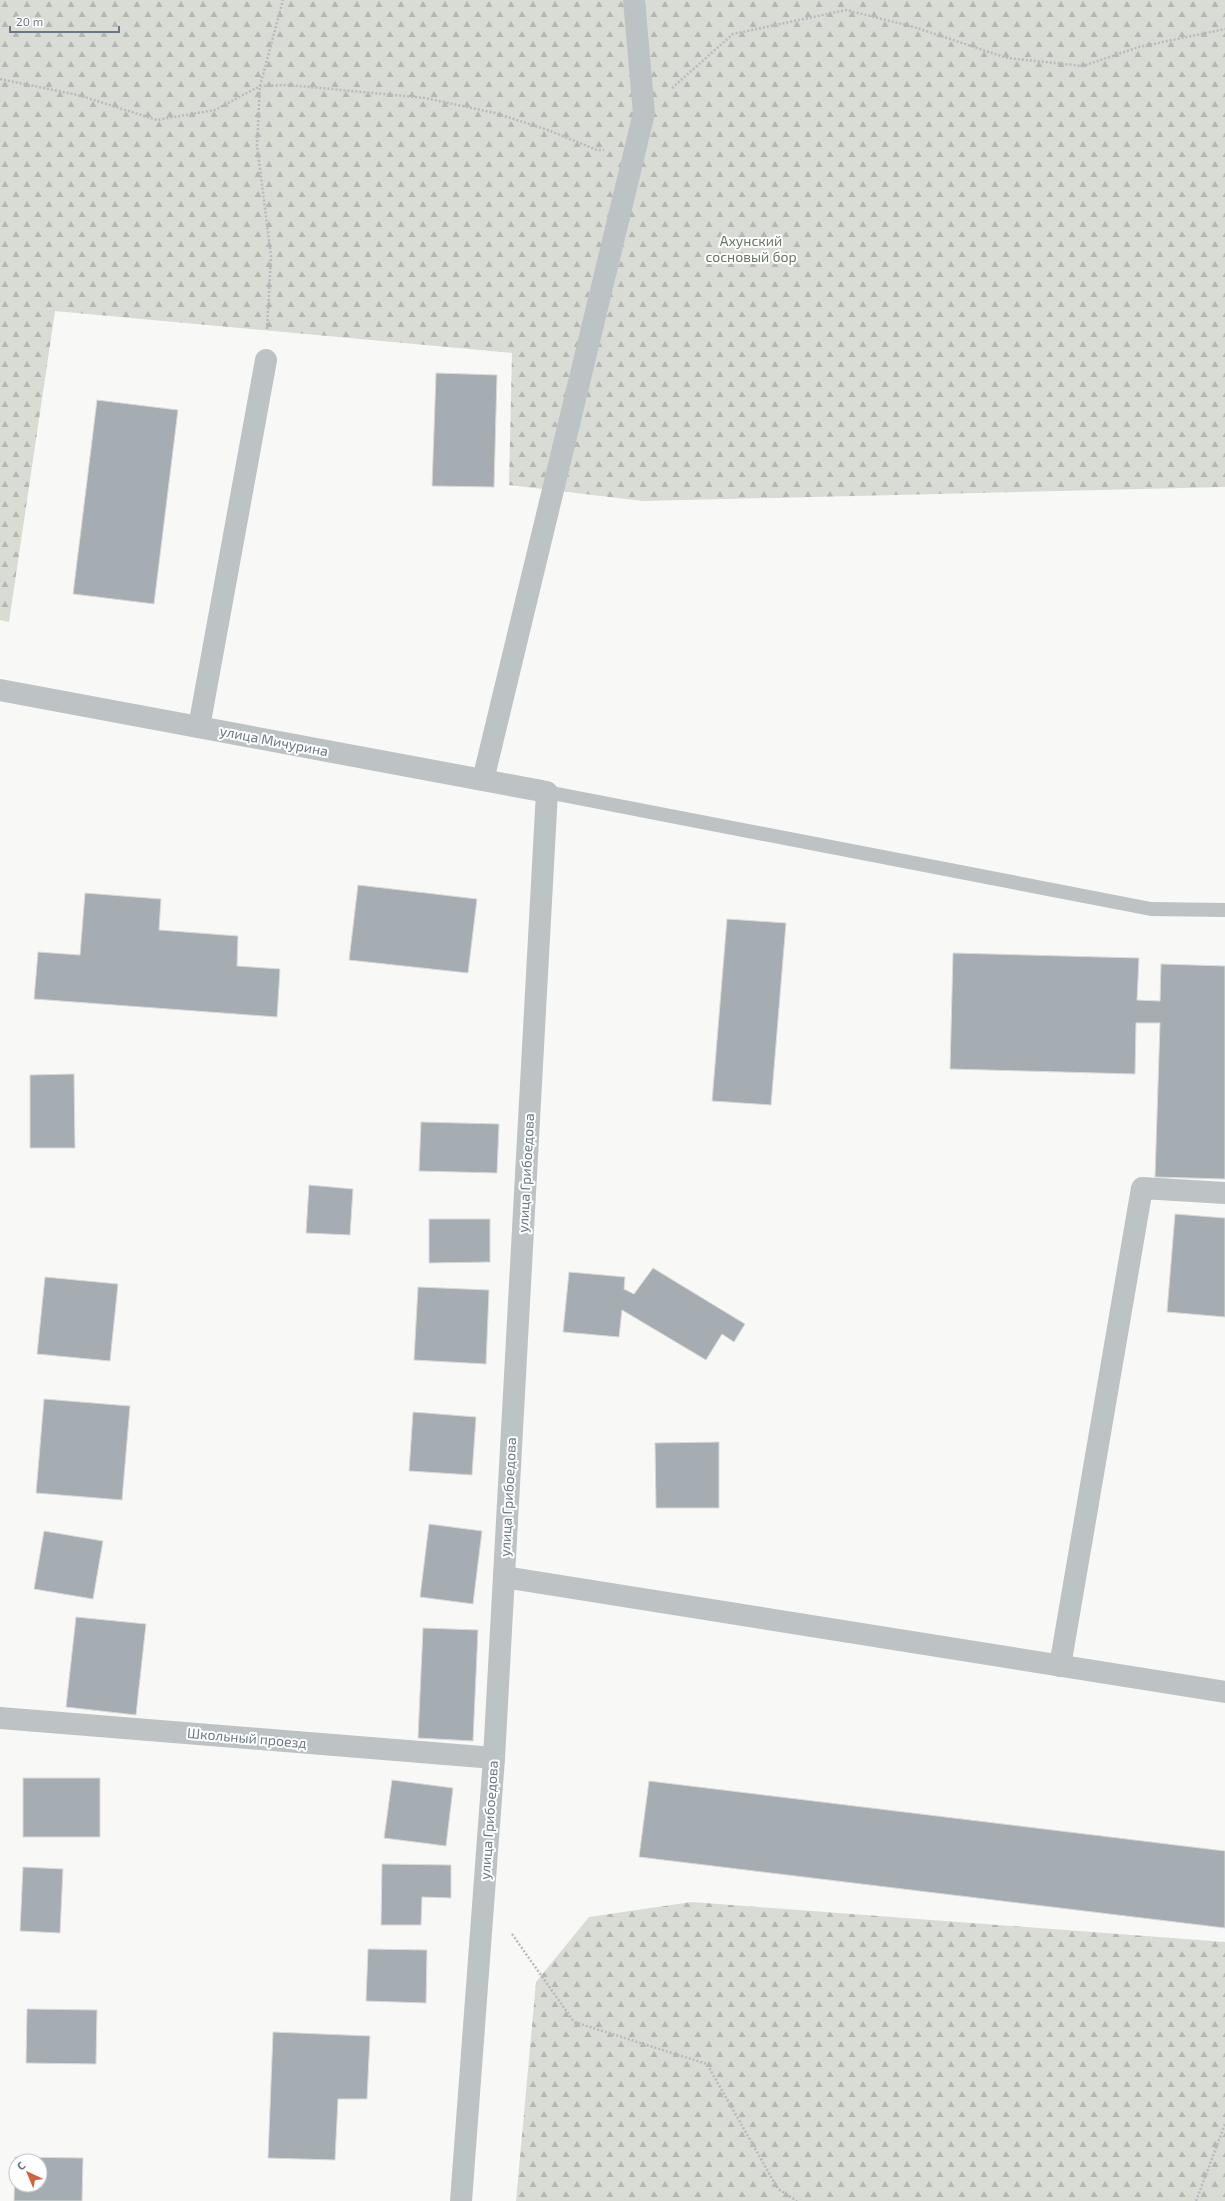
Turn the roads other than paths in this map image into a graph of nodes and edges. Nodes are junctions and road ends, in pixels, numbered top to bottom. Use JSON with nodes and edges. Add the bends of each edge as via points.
{"nodes":[{"id":1,"x":634,"y":0,"type":"edge"},
{"id":2,"x":266,"y":360,"type":"road end"},
{"id":3,"x":0,"y":690,"type":"edge"},
{"id":4,"x":199,"y":727,"type":"junction"},
{"id":5,"x":483,"y":780,"type":"junction"},
{"id":6,"x":547,"y":792,"type":"junction"},
{"id":7,"x":1225,"y":910,"type":"edge"},
{"id":8,"x":1225,"y":1193,"type":"edge"},
{"id":9,"x":504,"y":1577,"type":"junction"},
{"id":10,"x":1060,"y":1666,"type":"junction"},
{"id":11,"x":1225,"y":1692,"type":"edge"},
{"id":12,"x":0,"y":1718,"type":"edge"},
{"id":13,"x":494,"y":1758,"type":"junction"},
{"id":14,"x":460,"y":2201,"type":"edge"}],
"edges":[{"from":1,"to":5,"type":"street","via":[[644,113]]},
{"from":2,"to":4,"type":"street"},
{"from":3,"to":4,"type":"street","name":"улица Мичурина"},
{"from":4,"to":5,"type":"street","name":"улица Мичурина"},
{"from":5,"to":6,"type":"street","name":"улица Мичурина"},
{"from":6,"to":7,"type":"lane","via":[[1151,909]]},
{"from":6,"to":9,"type":"street","name":"улица Грибоедова"},
{"from":8,"to":10,"type":"street","via":[[1142,1188]]},
{"from":9,"to":10,"type":"street"},
{"from":9,"to":13,"type":"street","name":"улица Грибоедова"},
{"from":10,"to":11,"type":"street"},
{"from":12,"to":13,"type":"street","name":"Школьный проезд"},
{"from":13,"to":14,"type":"street","name":"улица Грибоедова"}]}
